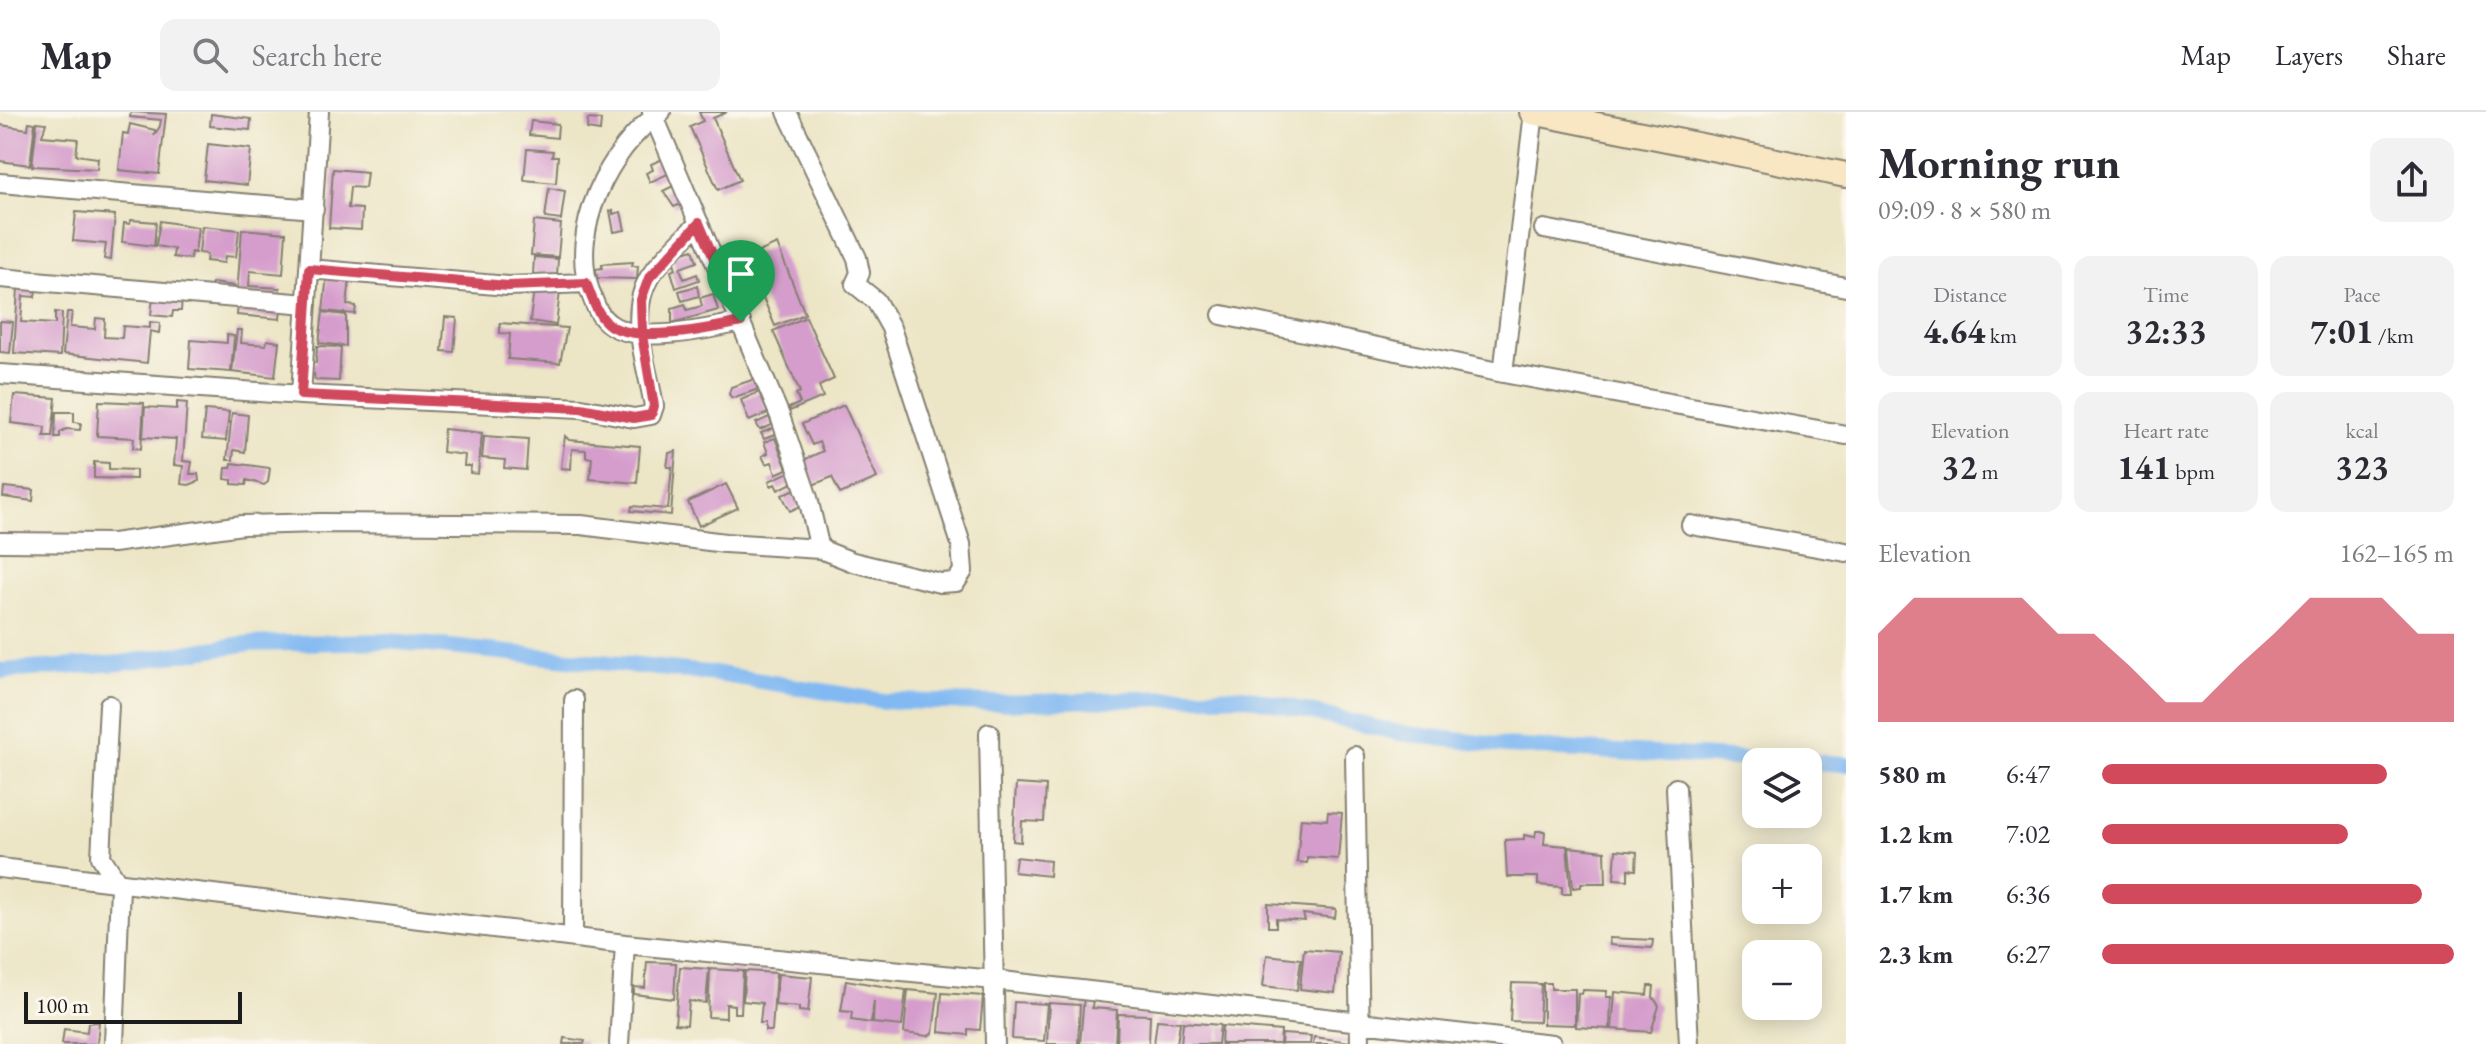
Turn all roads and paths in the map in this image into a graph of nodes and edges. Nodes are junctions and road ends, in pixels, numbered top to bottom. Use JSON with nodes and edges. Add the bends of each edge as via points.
{"nodes":[{"id":1,"x":319,"y":112,"type":"edge"},
{"id":2,"x":787,"y":112,"type":"edge"},
{"id":3,"x":1533,"y":112,"type":"edge"},
{"id":4,"x":656,"y":114,"type":"edge"},
{"id":5,"x":1846,"y":175,"type":"edge"},
{"id":6,"x":0,"y":183,"type":"edge"},
{"id":7,"x":314,"y":209,"type":"junction"},
{"id":8,"x":699,"y":223,"type":"junction"},
{"id":9,"x":1544,"y":229,"type":"dead end"},
{"id":10,"x":309,"y":269,"type":"junction"},
{"id":11,"x":0,"y":278,"type":"edge"},
{"id":12,"x":586,"y":283,"type":"junction"},
{"id":13,"x":1846,"y":287,"type":"edge"},
{"id":14,"x":307,"y":304,"type":"junction"},
{"id":15,"x":1222,"y":315,"type":"dead end"},
{"id":16,"x":741,"y":322,"type":"junction"},
{"id":17,"x":642,"y":332,"type":"junction"},
{"id":18,"x":1503,"y":373,"type":"junction"},
{"id":19,"x":0,"y":374,"type":"edge"},
{"id":20,"x":301,"y":395,"type":"junction"},
{"id":21,"x":1846,"y":435,"type":"edge"},
{"id":22,"x":1691,"y":525,"type":"dead end"},
{"id":23,"x":0,"y":542,"type":"edge"},
{"id":24,"x":820,"y":549,"type":"junction"},
{"id":25,"x":1846,"y":552,"type":"edge"},
{"id":26,"x":574,"y":700,"type":"dead end"},
{"id":27,"x":109,"y":705,"type":"dead end"},
{"id":28,"x":989,"y":733,"type":"dead end"},
{"id":29,"x":1355,"y":756,"type":"dead end"},
{"id":30,"x":1676,"y":788,"type":"dead end"},
{"id":31,"x":0,"y":868,"type":"edge"},
{"id":32,"x":120,"y":886,"type":"junction"},
{"id":33,"x":573,"y":937,"type":"junction"},
{"id":34,"x":625,"y":944,"type":"junction"},
{"id":35,"x":994,"y":980,"type":"junction"},
{"id":36,"x":1359,"y":1022,"type":"junction"},
{"id":37,"x":114,"y":1044,"type":"edge"},
{"id":38,"x":619,"y":1044,"type":"edge"},
{"id":39,"x":995,"y":1044,"type":"edge"},
{"id":40,"x":1360,"y":1044,"type":"edge"},
{"id":41,"x":1552,"y":1044,"type":"edge"},
{"id":42,"x":1689,"y":1044,"type":"edge"}],
"edges":[{"from":1,"to":7,"type":"street"},
{"from":2,"to":24,"type":"street","via":[[857,258],[860,273],[855,284],[876,301],[891,328],[949,502],[963,571],[948,585]]},
{"from":3,"to":5,"type":"main road"},
{"from":3,"to":18,"type":"street"},
{"from":4,"to":8,"type":"street"},
{"from":4,"to":12,"type":"street","via":[[631,138],[595,201],[586,235]]},
{"from":6,"to":7,"type":"street"},
{"from":7,"to":10,"type":"street"},
{"from":8,"to":16,"type":"street"},
{"from":8,"to":17,"type":"street","via":[[649,278],[641,300]]},
{"from":9,"to":13,"type":"street"},
{"from":10,"to":12,"type":"street","via":[[508,286]]},
{"from":10,"to":14,"type":"street"},
{"from":11,"to":14,"type":"street"},
{"from":12,"to":17,"type":"street","via":[[597,310],[611,326]]},
{"from":14,"to":20,"type":"street"},
{"from":15,"to":18,"type":"street"},
{"from":16,"to":17,"type":"street","via":[[673,334]]},
{"from":16,"to":24,"type":"street","via":[[785,430]]},
{"from":17,"to":20,"type":"street","via":[[654,406],[643,418],[581,408]]},
{"from":18,"to":21,"type":"street"},
{"from":19,"to":20,"type":"street"},
{"from":22,"to":25,"type":"street"},
{"from":23,"to":24,"type":"street","via":[[113,543],[242,525],[436,522],[581,525]]},
{"from":26,"to":33,"type":"street"},
{"from":27,"to":32,"type":"street","via":[[101,857]]},
{"from":28,"to":35,"type":"street"},
{"from":29,"to":36,"type":"street"},
{"from":30,"to":42,"type":"street"},
{"from":31,"to":32,"type":"street"},
{"from":32,"to":33,"type":"street"},
{"from":32,"to":37,"type":"street"},
{"from":33,"to":34,"type":"street"},
{"from":34,"to":35,"type":"street"},
{"from":34,"to":38,"type":"street"},
{"from":35,"to":36,"type":"street"},
{"from":35,"to":39,"type":"street"},
{"from":36,"to":40,"type":"street"},
{"from":36,"to":41,"type":"street"}]}
